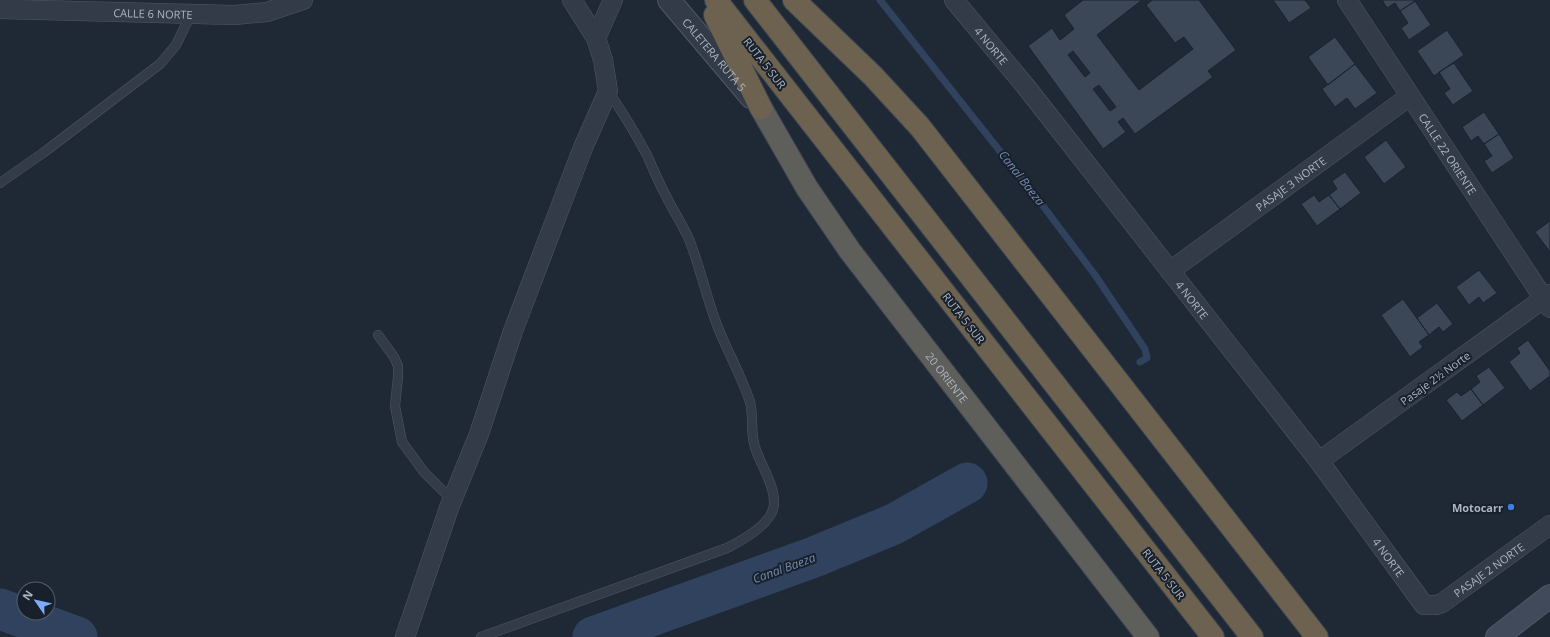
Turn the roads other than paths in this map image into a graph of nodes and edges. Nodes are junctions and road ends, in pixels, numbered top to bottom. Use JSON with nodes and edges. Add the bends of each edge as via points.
{"nodes":[{"id":1,"x":303,"y":0,"type":"edge"},
{"id":2,"x":572,"y":0,"type":"edge"},
{"id":3,"x":613,"y":0,"type":"edge"},
{"id":4,"x":670,"y":0,"type":"edge"},
{"id":5,"x":706,"y":0,"type":"edge"},
{"id":6,"x":716,"y":0,"type":"edge"},
{"id":7,"x":755,"y":0,"type":"edge"},
{"id":8,"x":794,"y":0,"type":"edge"},
{"id":9,"x":954,"y":0,"type":"edge"},
{"id":10,"x":1347,"y":0,"type":"edge"},
{"id":11,"x":0,"y":9,"type":"edge"},
{"id":12,"x":191,"y":14,"type":"junction"},
{"id":13,"x":596,"y":38,"type":"junction"},
{"id":14,"x":608,"y":91,"type":"junction"},
{"id":15,"x":1410,"y":96,"type":"junction"},
{"id":16,"x":761,"y":108,"type":"junction"},
{"id":17,"x":0,"y":183,"type":"edge"},
{"id":18,"x":1170,"y":271,"type":"junction"},
{"id":19,"x":1548,"y":300,"type":"edge"},
{"id":20,"x":378,"y":335,"type":"dead end"},
{"id":21,"x":1319,"y":461,"type":"junction"},
{"id":22,"x":452,"y":500,"type":"junction"},
{"id":23,"x":1550,"y":525,"type":"edge"},
{"id":24,"x":1550,"y":596,"type":"edge"},
{"id":25,"x":1424,"y":605,"type":"joint"},
{"id":26,"x":405,"y":637,"type":"edge"},
{"id":27,"x":481,"y":637,"type":"edge"},
{"id":28,"x":1148,"y":637,"type":"edge"},
{"id":29,"x":1213,"y":637,"type":"edge"},
{"id":30,"x":1252,"y":637,"type":"edge"},
{"id":31,"x":1318,"y":637,"type":"edge"},
{"id":32,"x":1497,"y":637,"type":"edge"}],
"edges":[{"from":1,"to":12,"type":"street","name":"CALLE 6 NORTE","via":[[267,12],[234,15]]},
{"from":2,"to":13,"type":"street"},
{"from":3,"to":13,"type":"street"},
{"from":4,"to":16,"type":"street","name":"CALETERA RUTA 5"},
{"from":5,"to":16,"type":"highway"},
{"from":6,"to":29,"type":"highway","name":"RUTA 5 SUR"},
{"from":7,"to":30,"type":"highway"},
{"from":8,"to":31,"type":"highway","via":[[873,76],[925,133]]},
{"from":9,"to":18,"type":"street","name":"4 NORTE","via":[[1027,88]]},
{"from":10,"to":15,"type":"street","name":"CALLE 22 ORIENTE"},
{"from":11,"to":12,"type":"street","name":"CALLE 6 NORTE"},
{"from":12,"to":17,"type":"lane","via":[[176,45],[160,64]]},
{"from":13,"to":14,"type":"street"},
{"from":14,"to":22,"type":"street","via":[[551,229],[513,331],[479,434]]},
{"from":14,"to":27,"type":"lane","via":[[646,154],[688,237],[700,267],[717,325],[741,377],[753,412],[752,436],[770,480],[774,504],[770,514],[759,527],[747,538],[727,548]]},
{"from":15,"to":18,"type":"street","name":"PASAJE 3 NORTE"},
{"from":15,"to":19,"type":"street","name":"CALLE 22 ORIENTE"},
{"from":16,"to":28,"type":"highway","name":"20 ORIENTE","via":[[807,188],[850,251]]},
{"from":18,"to":21,"type":"street","name":"4 NORTE"},
{"from":19,"to":21,"type":"street","name":"Pasaje 2½ Norte"},
{"from":20,"to":22,"type":"lane","via":[[398,366],[395,406],[402,442],[424,472]]},
{"from":21,"to":25,"type":"street","name":"4 NORTE"},
{"from":22,"to":26,"type":"street"},
{"from":23,"to":25,"type":"street","name":"PASAJE 2 NORTE","via":[[1442,603]]},
{"from":24,"to":32,"type":"main road"}]}
